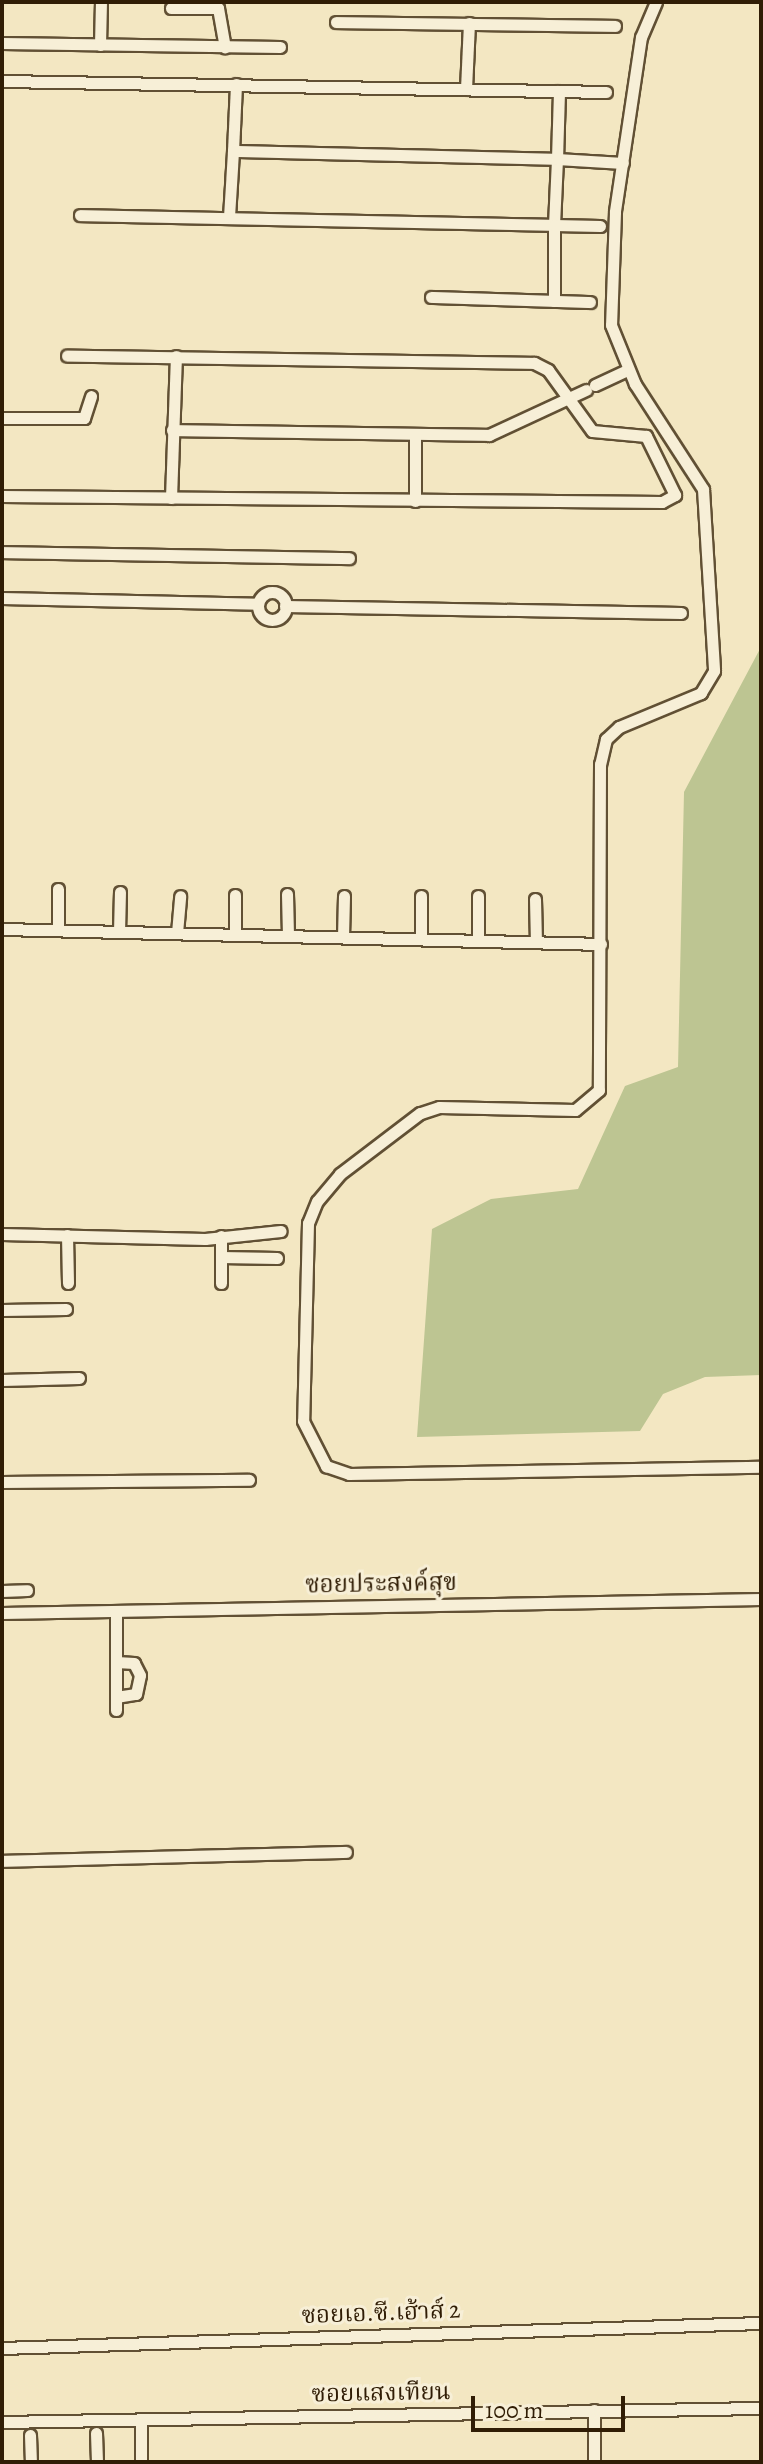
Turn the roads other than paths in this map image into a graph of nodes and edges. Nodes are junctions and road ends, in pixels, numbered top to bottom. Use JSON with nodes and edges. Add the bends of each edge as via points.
{"nodes":[{"id":1,"x":101,"y":2,"type":"edge"},
{"id":2,"x":656,"y":2,"type":"edge"},
{"id":3,"x":171,"y":8,"type":"dead end"},
{"id":4,"x":336,"y":22,"type":"dead end"},
{"id":5,"x":469,"y":23,"type":"junction"},
{"id":6,"x":615,"y":26,"type":"dead end"},
{"id":7,"x":2,"y":43,"type":"edge"},
{"id":8,"x":100,"y":45,"type":"junction"},
{"id":9,"x":225,"y":47,"type":"junction"},
{"id":10,"x":280,"y":47,"type":"dead end"},
{"id":11,"x":2,"y":81,"type":"edge"},
{"id":12,"x":236,"y":84,"type":"junction"},
{"id":13,"x":466,"y":89,"type":"junction"},
{"id":14,"x":559,"y":91,"type":"junction"},
{"id":15,"x":606,"y":92,"type":"dead end"},
{"id":16,"x":233,"y":151,"type":"junction"},
{"id":17,"x":557,"y":159,"type":"junction"},
{"id":18,"x":623,"y":163,"type":"junction"},
{"id":19,"x":80,"y":215,"type":"dead end"},
{"id":20,"x":229,"y":217,"type":"junction"},
{"id":21,"x":554,"y":225,"type":"junction"},
{"id":22,"x":600,"y":226,"type":"dead end"},
{"id":23,"x":431,"y":297,"type":"dead end"},
{"id":24,"x":554,"y":301,"type":"junction"},
{"id":25,"x":590,"y":302,"type":"dead end"},
{"id":26,"x":67,"y":356,"type":"dead end"},
{"id":27,"x":176,"y":356,"type":"junction"},
{"id":28,"x":627,"y":370,"type":"junction"},
{"id":29,"x":91,"y":396,"type":"dead end"},
{"id":30,"x":567,"y":399,"type":"junction"},
{"id":31,"x":2,"y":418,"type":"edge"},
{"id":32,"x":172,"y":430,"type":"junction"},
{"id":33,"x":415,"y":435,"type":"junction"},
{"id":34,"x":2,"y":496,"type":"edge"},
{"id":35,"x":171,"y":498,"type":"junction"},
{"id":36,"x":415,"y":501,"type":"junction"},
{"id":37,"x":2,"y":552,"type":"edge"},
{"id":38,"x":349,"y":558,"type":"dead end"},
{"id":39,"x":2,"y":598,"type":"edge"},
{"id":40,"x":258,"y":604,"type":"junction"},
{"id":41,"x":285,"y":606,"type":"junction"},
{"id":42,"x":681,"y":613,"type":"dead end"},
{"id":43,"x":58,"y":889,"type":"dead end"},
{"id":44,"x":120,"y":892,"type":"dead end"},
{"id":45,"x":287,"y":894,"type":"dead end"},
{"id":46,"x":235,"y":895,"type":"dead end"},
{"id":47,"x":180,"y":896,"type":"dead end"},
{"id":48,"x":344,"y":896,"type":"dead end"},
{"id":49,"x":421,"y":896,"type":"dead end"},
{"id":50,"x":478,"y":896,"type":"dead end"},
{"id":51,"x":535,"y":899,"type":"dead end"},
{"id":52,"x":2,"y":929,"type":"edge"},
{"id":53,"x":58,"y":930,"type":"junction"},
{"id":54,"x":119,"y":932,"type":"junction"},
{"id":55,"x":177,"y":933,"type":"junction"},
{"id":56,"x":235,"y":934,"type":"junction"},
{"id":57,"x":288,"y":936,"type":"junction"},
{"id":58,"x":343,"y":937,"type":"junction"},
{"id":59,"x":421,"y":939,"type":"junction"},
{"id":60,"x":478,"y":940,"type":"junction"},
{"id":61,"x":536,"y":942,"type":"junction"},
{"id":62,"x":601,"y":944,"type":"junction"},
{"id":63,"x":281,"y":1231,"type":"dead end"},
{"id":64,"x":2,"y":1234,"type":"edge"},
{"id":65,"x":67,"y":1235,"type":"junction"},
{"id":66,"x":221,"y":1236,"type":"junction"},
{"id":67,"x":221,"y":1257,"type":"junction"},
{"id":68,"x":277,"y":1258,"type":"dead end"},
{"id":69,"x":68,"y":1283,"type":"dead end"},
{"id":70,"x":221,"y":1283,"type":"dead end"},
{"id":71,"x":66,"y":1309,"type":"dead end"},
{"id":72,"x":2,"y":1310,"type":"edge"},
{"id":73,"x":79,"y":1378,"type":"dead end"},
{"id":74,"x":2,"y":1380,"type":"edge"},
{"id":75,"x":761,"y":1467,"type":"edge"},
{"id":76,"x":249,"y":1480,"type":"dead end"},
{"id":77,"x":2,"y":1482,"type":"edge"},
{"id":78,"x":27,"y":1590,"type":"dead end"},
{"id":79,"x":2,"y":1591,"type":"edge"},
{"id":80,"x":761,"y":1599,"type":"edge"},
{"id":81,"x":116,"y":1611,"type":"junction"},
{"id":82,"x":2,"y":1613,"type":"edge"},
{"id":83,"x":116,"y":1662,"type":"junction"},
{"id":84,"x":116,"y":1697,"type":"junction"},
{"id":85,"x":116,"y":1710,"type":"dead end"},
{"id":86,"x":346,"y":1852,"type":"dead end"},
{"id":87,"x":2,"y":1861,"type":"edge"},
{"id":88,"x":761,"y":2323,"type":"edge"},
{"id":89,"x":2,"y":2348,"type":"edge"},
{"id":90,"x":761,"y":2408,"type":"edge"},
{"id":91,"x":594,"y":2410,"type":"junction"},
{"id":92,"x":2,"y":2422,"type":"edge"},
{"id":93,"x":141,"y":2422,"type":"junction"},
{"id":94,"x":96,"y":2433,"type":"dead end"},
{"id":95,"x":30,"y":2435,"type":"dead end"},
{"id":96,"x":31,"y":2462,"type":"edge"},
{"id":97,"x":97,"y":2462,"type":"edge"},
{"id":98,"x":141,"y":2462,"type":"edge"},
{"id":99,"x":594,"y":2462,"type":"edge"}],
"edges":[{"from":1,"to":8,"type":"street"},
{"from":2,"to":18,"type":"street","via":[[641,37]]},
{"from":3,"to":9,"type":"street","via":[[218,8]]},
{"from":4,"to":5,"type":"street"},
{"from":5,"to":6,"type":"street"},
{"from":5,"to":13,"type":"street"},
{"from":7,"to":8,"type":"street"},
{"from":8,"to":9,"type":"street"},
{"from":9,"to":10,"type":"street"},
{"from":11,"to":12,"type":"street"},
{"from":12,"to":13,"type":"street"},
{"from":12,"to":16,"type":"street"},
{"from":13,"to":14,"type":"street"},
{"from":14,"to":15,"type":"street"},
{"from":14,"to":17,"type":"street"},
{"from":16,"to":17,"type":"street"},
{"from":16,"to":20,"type":"street"},
{"from":17,"to":18,"type":"street"},
{"from":17,"to":21,"type":"street"},
{"from":18,"to":28,"type":"street","via":[[609,299]]},
{"from":19,"to":20,"type":"street"},
{"from":20,"to":21,"type":"street"},
{"from":21,"to":22,"type":"street"},
{"from":21,"to":24,"type":"street"},
{"from":23,"to":24,"type":"street"},
{"from":24,"to":25,"type":"street"},
{"from":26,"to":27,"type":"street"},
{"from":27,"to":30,"type":"street","via":[[534,363],[548,370]]},
{"from":27,"to":32,"type":"street"},
{"from":28,"to":30,"type":"street"},
{"from":28,"to":62,"type":"street","via":[[703,489],[714,671],[701,693],[619,727],[606,739],[600,764]]},
{"from":29,"to":31,"type":"street","via":[[84,418]]},
{"from":30,"to":33,"type":"street","via":[[501,432]]},
{"from":30,"to":36,"type":"street","via":[[592,431],[646,436],[667,470],[673,498]]},
{"from":32,"to":33,"type":"street"},
{"from":32,"to":35,"type":"street"},
{"from":33,"to":36,"type":"street"},
{"from":34,"to":35,"type":"street"},
{"from":35,"to":36,"type":"street"},
{"from":37,"to":38,"type":"street"},
{"from":39,"to":40,"type":"street"},
{"from":40,"to":41,"type":"street","via":[[270,593]]},
{"from":40,"to":41,"type":"street","via":[[271,620]]},
{"from":41,"to":42,"type":"street"},
{"from":43,"to":53,"type":"street"},
{"from":44,"to":54,"type":"street"},
{"from":45,"to":57,"type":"street"},
{"from":46,"to":56,"type":"street"},
{"from":47,"to":55,"type":"street"},
{"from":48,"to":58,"type":"street"},
{"from":49,"to":59,"type":"street"},
{"from":50,"to":60,"type":"street"},
{"from":51,"to":61,"type":"street"},
{"from":52,"to":53,"type":"street"},
{"from":53,"to":54,"type":"street"},
{"from":54,"to":55,"type":"street"},
{"from":55,"to":56,"type":"street"},
{"from":56,"to":57,"type":"street"},
{"from":57,"to":58,"type":"street"},
{"from":58,"to":59,"type":"street"},
{"from":59,"to":60,"type":"street"},
{"from":60,"to":61,"type":"street"},
{"from":61,"to":62,"type":"street"},
{"from":62,"to":75,"type":"street","via":[[601,1068],[599,1090],[589,1103],[575,1110],[466,1107],[420,1113],[340,1174],[317,1201],[308,1223],[303,1421],[326,1466],[349,1474]]},
{"from":63,"to":66,"type":"street"},
{"from":64,"to":65,"type":"street"},
{"from":65,"to":66,"type":"street"},
{"from":65,"to":69,"type":"street"},
{"from":66,"to":67,"type":"street"},
{"from":67,"to":68,"type":"street"},
{"from":67,"to":70,"type":"street"},
{"from":71,"to":72,"type":"street"},
{"from":73,"to":74,"type":"street"},
{"from":76,"to":77,"type":"street"},
{"from":78,"to":79,"type":"street"},
{"from":80,"to":81,"type":"street","name":"ซอยประสงค์สุข"},
{"from":81,"to":82,"type":"street","name":"ซอยประสงค์สุข"},
{"from":81,"to":83,"type":"street"},
{"from":83,"to":84,"type":"street"},
{"from":83,"to":84,"type":"street","via":[[134,1663],[140,1675],[136,1694]]},
{"from":84,"to":85,"type":"street"},
{"from":86,"to":87,"type":"street"},
{"from":88,"to":89,"type":"street","name":"ซอยเอ.ซี.เฮ้าส์ 2"},
{"from":90,"to":91,"type":"street","name":"ซอยแสงเทียน"},
{"from":91,"to":93,"type":"street","name":"ซอยแสงเทียน"},
{"from":91,"to":99,"type":"street"},
{"from":92,"to":93,"type":"street","name":"ซอยแสงเทียน"},
{"from":93,"to":98,"type":"street"},
{"from":94,"to":97,"type":"street"},
{"from":95,"to":96,"type":"street"}]}
